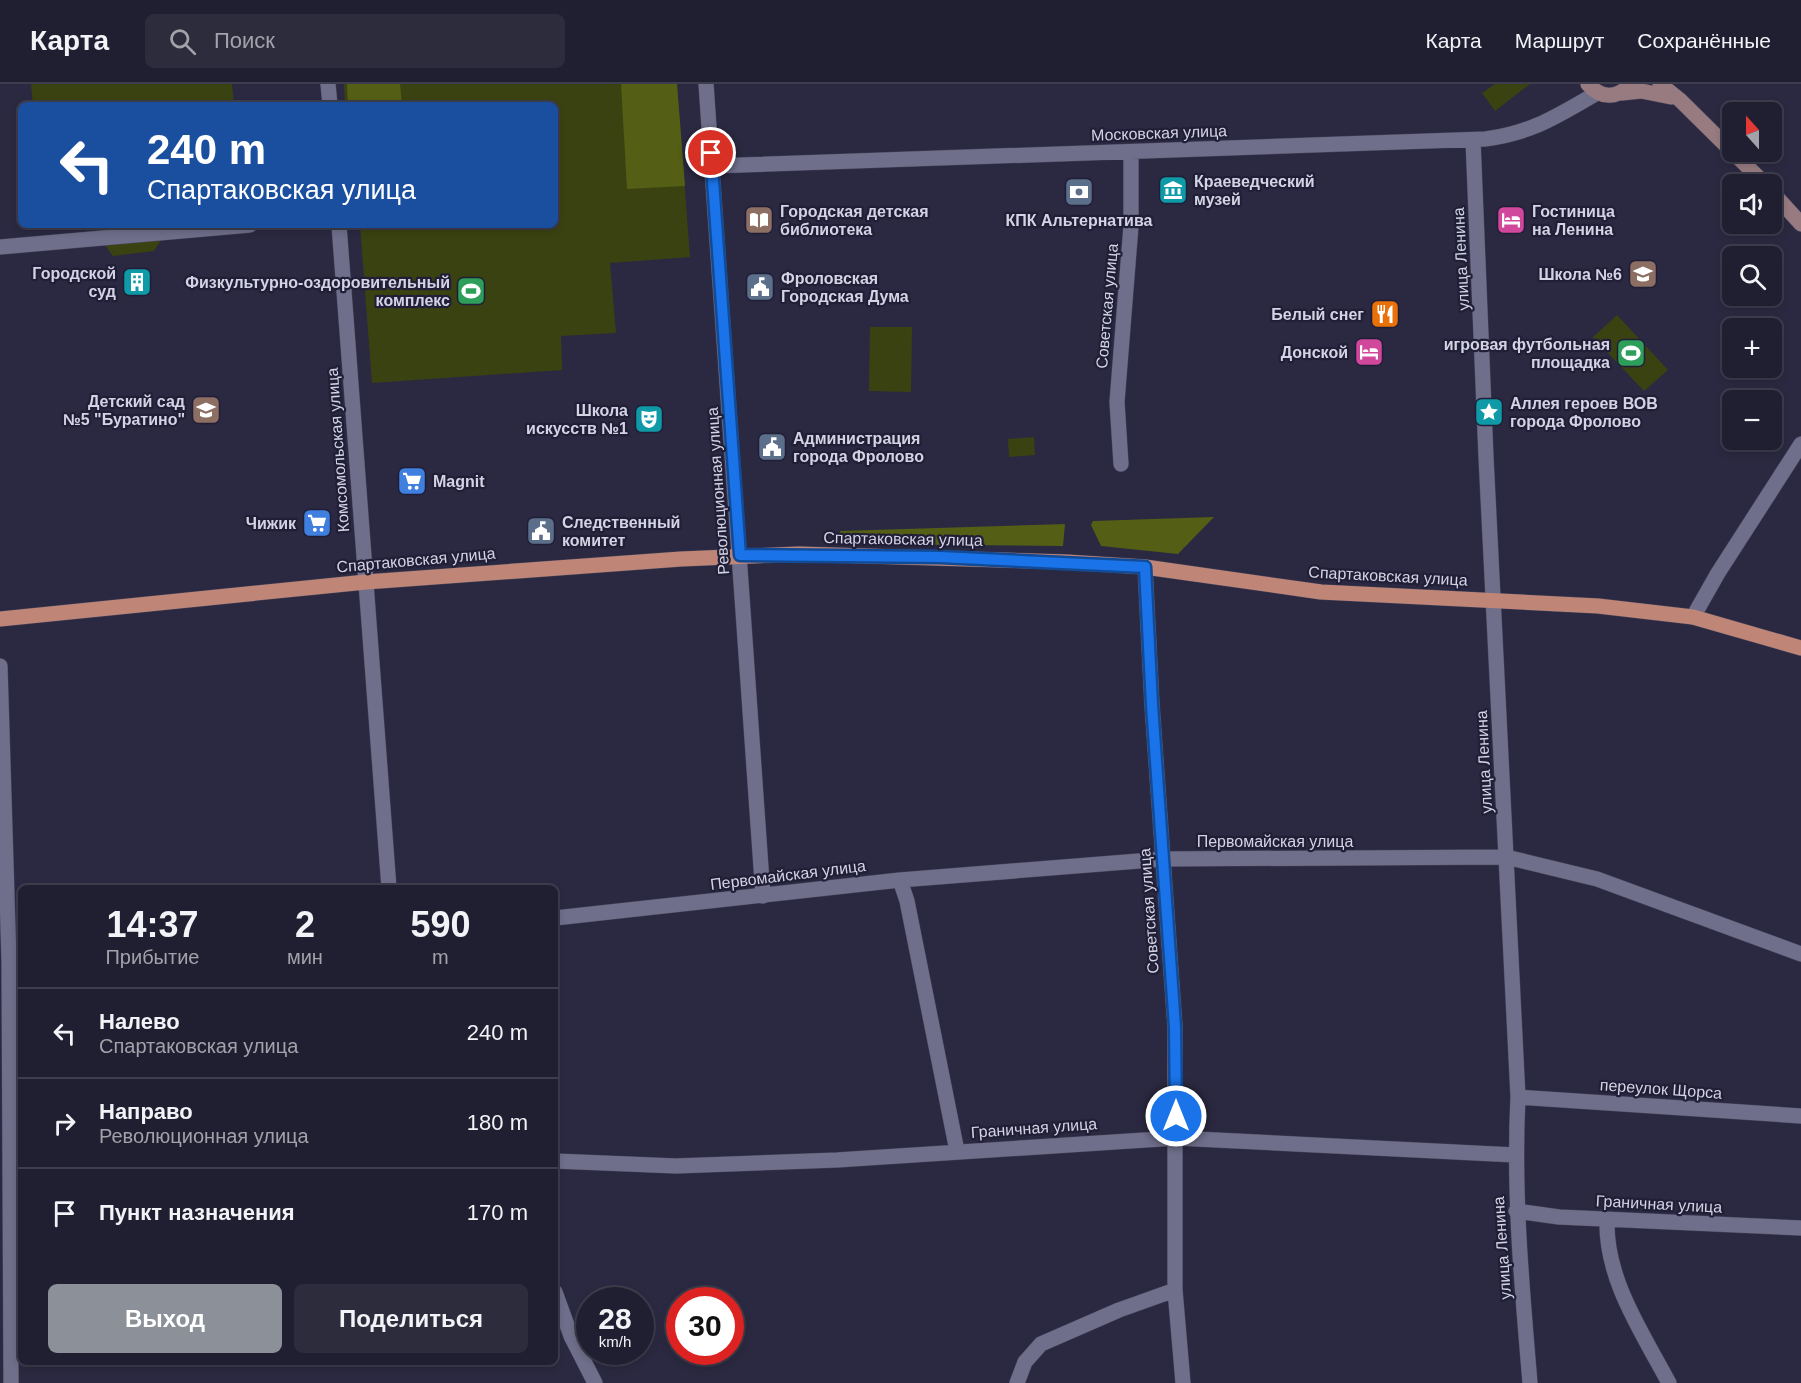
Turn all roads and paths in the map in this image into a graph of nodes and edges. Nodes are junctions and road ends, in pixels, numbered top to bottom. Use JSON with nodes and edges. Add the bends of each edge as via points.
{"nodes":[{"id":1,"x":328,"y":84,"type":"edge"},
{"id":2,"x":706,"y":84,"type":"edge"},
{"id":3,"x":1660,"y":84,"type":"edge"},
{"id":4,"x":1593,"y":88,"type":"edge"},
{"id":5,"x":1626,"y":88,"type":"edge"},
{"id":6,"x":1680,"y":100,"type":"junction"},
{"id":7,"x":330,"y":102,"type":"edge"},
{"id":8,"x":1473,"y":140,"type":"junction"},
{"id":9,"x":1131,"y":152,"type":"junction"},
{"id":10,"x":712,"y":166,"type":"junction"},
{"id":11,"x":1754,"y":174,"type":"edge"},
{"id":12,"x":1782,"y":203,"type":"edge"},
{"id":13,"x":1801,"y":224,"type":"edge"},
{"id":14,"x":216,"y":228,"type":"edge"},
{"id":15,"x":339,"y":228,"type":"edge"},
{"id":16,"x":0,"y":247,"type":"edge"},
{"id":17,"x":1801,"y":444,"type":"edge"},
{"id":18,"x":1121,"y":464,"type":"dead end"},
{"id":19,"x":740,"y":555,"type":"junction"},
{"id":20,"x":1145,"y":567,"type":"junction"},
{"id":21,"x":366,"y":582,"type":"junction"},
{"id":22,"x":1494,"y":600,"type":"junction"},
{"id":23,"x":1693,"y":617,"type":"junction"},
{"id":24,"x":0,"y":619,"type":"edge"},
{"id":25,"x":1801,"y":648,"type":"edge"},
{"id":26,"x":0,"y":666,"type":"edge"},
{"id":27,"x":1506,"y":857,"type":"junction"},
{"id":28,"x":1164,"y":860,"type":"junction"},
{"id":29,"x":900,"y":880,"type":"junction"},
{"id":30,"x":390,"y":885,"type":"edge"},
{"id":31,"x":763,"y":896,"type":"junction"},
{"id":32,"x":558,"y":918,"type":"edge"},
{"id":33,"x":1801,"y":954,"type":"edge"},
{"id":34,"x":10,"y":961,"type":"edge"},
{"id":35,"x":11,"y":1084,"type":"edge"},
{"id":36,"x":1518,"y":1097,"type":"junction"},
{"id":37,"x":1801,"y":1116,"type":"edge"},
{"id":38,"x":1176,"y":1138,"type":"junction"},
{"id":39,"x":957,"y":1151,"type":"junction"},
{"id":40,"x":1515,"y":1155,"type":"junction"},
{"id":41,"x":558,"y":1161,"type":"edge"},
{"id":42,"x":1516,"y":1211,"type":"junction"},
{"id":43,"x":1607,"y":1219,"type":"junction"},
{"id":44,"x":1801,"y":1228,"type":"edge"},
{"id":45,"x":1175,"y":1290,"type":"junction"},
{"id":46,"x":558,"y":1300,"type":"edge"},
{"id":47,"x":11,"y":1383,"type":"edge"},
{"id":48,"x":595,"y":1383,"type":"edge"},
{"id":49,"x":1017,"y":1383,"type":"edge"},
{"id":50,"x":1183,"y":1383,"type":"edge"},
{"id":51,"x":1530,"y":1383,"type":"edge"},
{"id":52,"x":1669,"y":1383,"type":"edge"}],
"edges":[{"from":1,"to":7,"type":"street"},
{"from":2,"to":10,"type":"street","name":"Революционная улица"},
{"from":3,"to":6,"type":"street"},
{"from":4,"to":5,"type":"street","via":[[1610,96]]},
{"from":4,"to":8,"type":"street","name":"Московская улица","via":[[1541,125],[1516,135]]},
{"from":5,"to":6,"type":"street"},
{"from":6,"to":11,"type":"street"},
{"from":8,"to":9,"type":"street","name":"Московская улица"},
{"from":8,"to":22,"type":"street","name":"улица Ленина"},
{"from":9,"to":10,"type":"street","name":"Московская улица"},
{"from":9,"to":18,"type":"street","name":"Советская улица","via":[[1131,232],[1117,402]]},
{"from":10,"to":19,"type":"street","name":"Революционная улица"},
{"from":12,"to":13,"type":"street"},
{"from":14,"to":16,"type":"street"},
{"from":15,"to":21,"type":"street","name":"Комсомольская улица"},
{"from":17,"to":23,"type":"street"},
{"from":19,"to":20,"type":"main road","name":"Спартаковская улица","via":[[940,557]]},
{"from":19,"to":21,"type":"main road","name":"Спартаковская улица"},
{"from":19,"to":31,"type":"street","name":"Революционная улица"},
{"from":20,"to":22,"type":"main road","name":"Спартаковская улица","via":[[1322,592]]},
{"from":20,"to":28,"type":"street","name":"Советская улица"},
{"from":21,"to":24,"type":"main road","name":"Спартаковская улица"},
{"from":21,"to":30,"type":"street","name":"Комсомольская улица"},
{"from":22,"to":23,"type":"main road","name":"Спартаковская улица"},
{"from":22,"to":27,"type":"street","name":"улица Ленина"},
{"from":23,"to":25,"type":"main road","name":"Спартаковская улица"},
{"from":26,"to":34,"type":"street"},
{"from":27,"to":28,"type":"street","name":"Первомайская улица"},
{"from":27,"to":33,"type":"street","name":"Первомайская улица","via":[[1597,879]]},
{"from":27,"to":36,"type":"street","name":"улица Ленина"},
{"from":28,"to":29,"type":"street","name":"Первомайская улица"},
{"from":28,"to":38,"type":"street","name":"Советская улица","via":[[1175,1027]]},
{"from":29,"to":31,"type":"street","name":"Первомайская улица"},
{"from":29,"to":39,"type":"street"},
{"from":31,"to":32,"type":"street","name":"Первомайская улица"},
{"from":34,"to":35,"type":"street"},
{"from":35,"to":47,"type":"street"},
{"from":36,"to":37,"type":"street","name":"переулок Щорса"},
{"from":36,"to":40,"type":"street","name":"улица Ленина"},
{"from":38,"to":39,"type":"street","name":"Граничная улица"},
{"from":38,"to":40,"type":"street","name":"Граничная улица"},
{"from":38,"to":45,"type":"street","name":"Советская улица"},
{"from":39,"to":41,"type":"street","name":"Граничная улица","via":[[837,1161],[676,1166]]},
{"from":40,"to":42,"type":"street","name":"улица Ленина"},
{"from":42,"to":43,"type":"street","name":"Граничная улица"},
{"from":42,"to":51,"type":"street","name":"улица Ленина"},
{"from":43,"to":44,"type":"street","name":"Граничная улица"},
{"from":43,"to":52,"type":"street","via":[[1612,1269]]},
{"from":45,"to":49,"type":"street","via":[[1041,1344],[1025,1362]]},
{"from":45,"to":50,"type":"street","name":"Советская улица"},
{"from":46,"to":48,"type":"street"}]}
